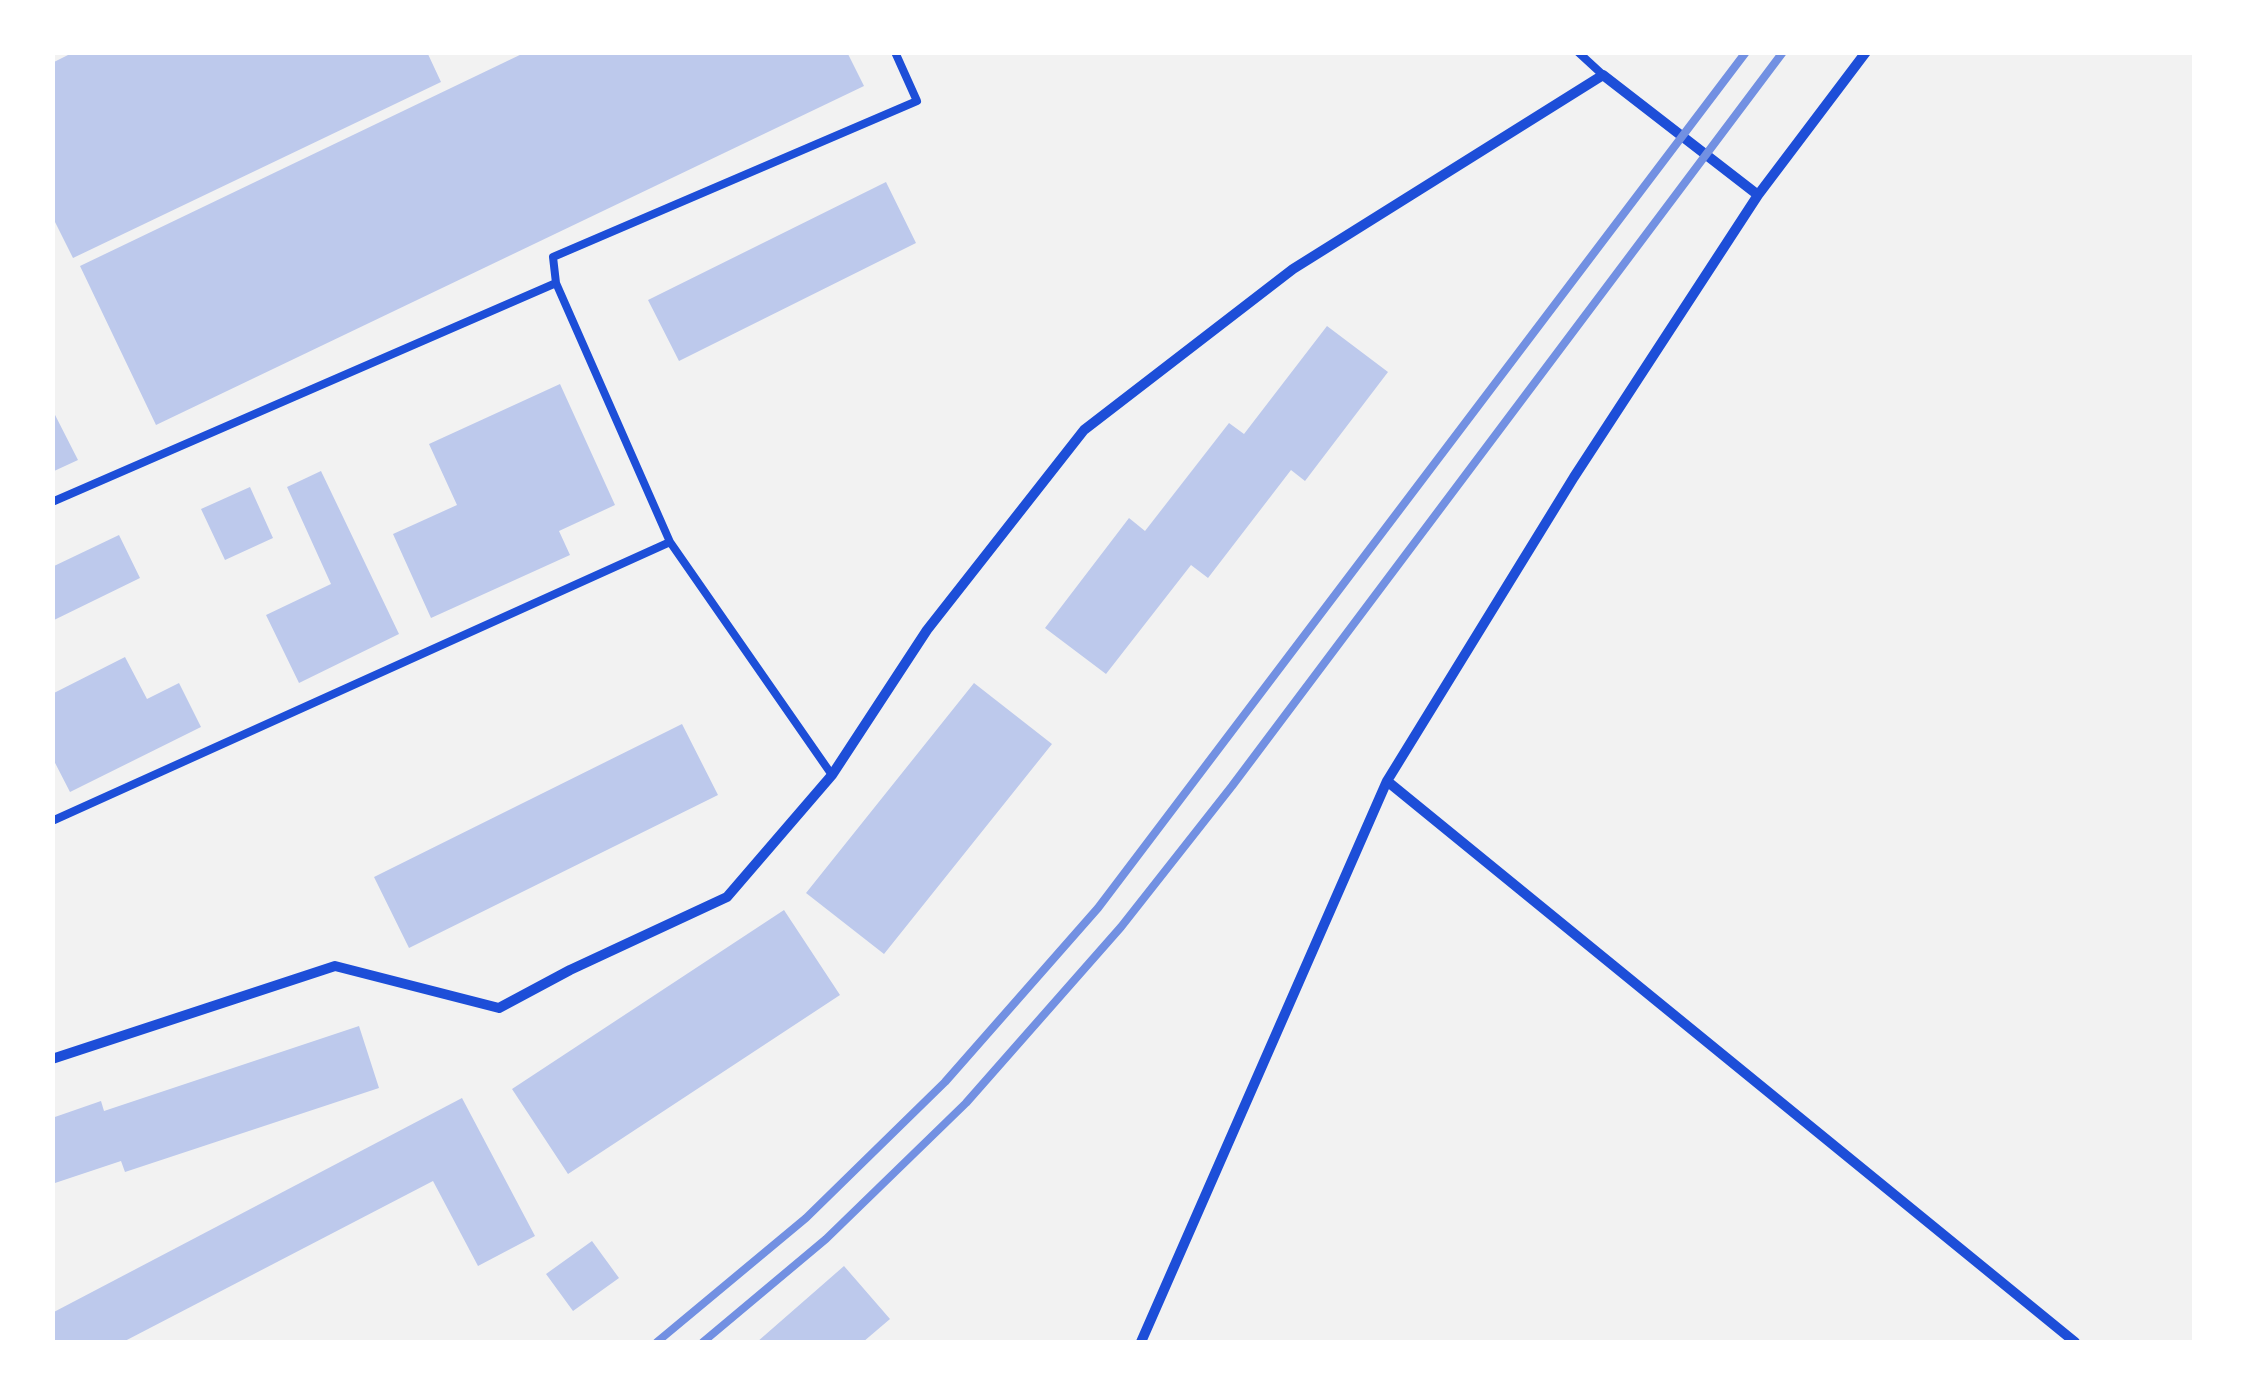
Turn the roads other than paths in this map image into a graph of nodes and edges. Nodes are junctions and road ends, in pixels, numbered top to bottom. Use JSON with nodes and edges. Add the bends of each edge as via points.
{"nodes":[{"id":1,"x":895,"y":52,"type":"edge"},
{"id":2,"x":1578,"y":52,"type":"edge"},
{"id":3,"x":1866,"y":52,"type":"edge"},
{"id":4,"x":1603,"y":75,"type":"junction"},
{"id":5,"x":1758,"y":195,"type":"junction"},
{"id":6,"x":556,"y":283,"type":"junction"},
{"id":7,"x":52,"y":502,"type":"edge"},
{"id":8,"x":670,"y":542,"type":"junction"},
{"id":9,"x":832,"y":775,"type":"junction"},
{"id":10,"x":1387,"y":780,"type":"junction"},
{"id":11,"x":52,"y":822,"type":"edge"},
{"id":12,"x":52,"y":1059,"type":"edge"},
{"id":13,"x":1142,"y":1342,"type":"edge"},
{"id":14,"x":2075,"y":1342,"type":"edge"}],
"edges":[{"from":1,"to":6,"type":"lane","via":[[917,101],[552,257]]},
{"from":2,"to":4,"type":"lane"},
{"from":3,"to":5,"type":"street"},
{"from":4,"to":5,"type":"street"},
{"from":4,"to":9,"type":"street","via":[[1293,269],[1084,430],[926,630]]},
{"from":5,"to":10,"type":"street"},
{"from":6,"to":7,"type":"lane"},
{"from":6,"to":8,"type":"lane"},
{"from":8,"to":9,"type":"lane"},
{"from":8,"to":11,"type":"lane"},
{"from":9,"to":12,"type":"street","via":[[727,898],[499,1008],[335,966]]},
{"from":10,"to":13,"type":"street"},
{"from":10,"to":14,"type":"street"}]}
